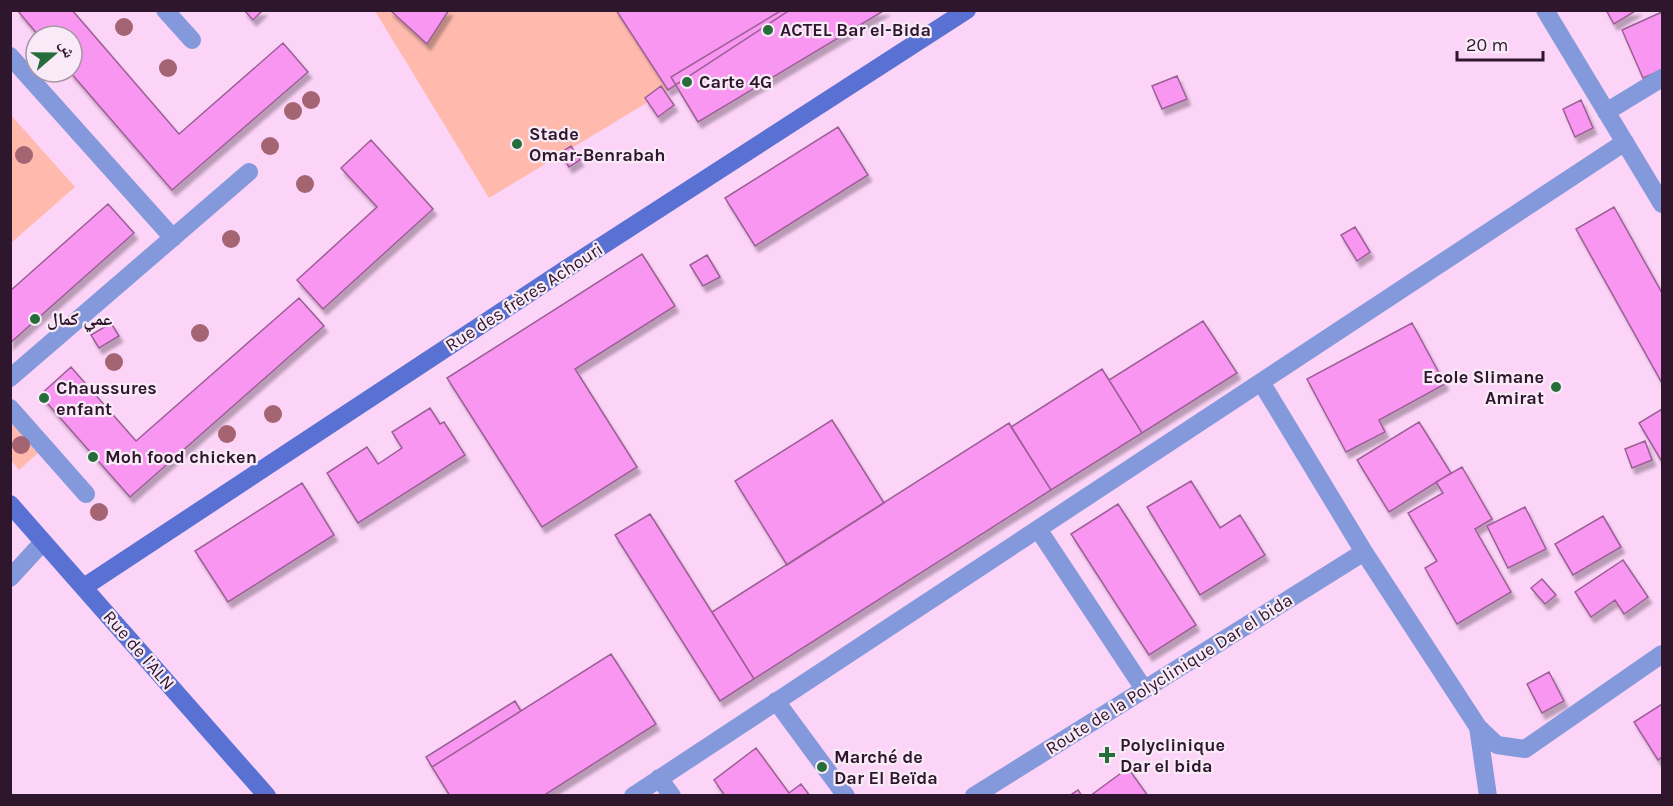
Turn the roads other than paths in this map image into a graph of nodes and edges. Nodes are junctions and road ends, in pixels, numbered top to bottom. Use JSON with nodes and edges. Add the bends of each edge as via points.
{"nodes":[{"id":1,"x":165,"y":10,"type":"edge"},
{"id":2,"x":967,"y":10,"type":"edge"},
{"id":3,"x":1545,"y":10,"type":"edge"},
{"id":4,"x":192,"y":40,"type":"dead end"},
{"id":5,"x":10,"y":56,"type":"edge"},
{"id":6,"x":1662,"y":78,"type":"edge"},
{"id":7,"x":1606,"y":112,"type":"junction"},
{"id":8,"x":1625,"y":142,"type":"junction"},
{"id":9,"x":249,"y":172,"type":"dead end"},
{"id":10,"x":1662,"y":204,"type":"edge"},
{"id":11,"x":173,"y":238,"type":"junction"},
{"id":12,"x":10,"y":378,"type":"edge"},
{"id":13,"x":1261,"y":382,"type":"junction"},
{"id":14,"x":10,"y":408,"type":"edge"},
{"id":15,"x":86,"y":494,"type":"dead end"},
{"id":16,"x":10,"y":504,"type":"edge"},
{"id":17,"x":1038,"y":529,"type":"junction"},
{"id":18,"x":43,"y":542,"type":"junction"},
{"id":19,"x":1364,"y":552,"type":"junction"},
{"id":20,"x":10,"y":578,"type":"edge"},
{"id":21,"x":84,"y":587,"type":"junction"},
{"id":22,"x":1662,"y":654,"type":"edge"},
{"id":23,"x":1144,"y":690,"type":"junction"},
{"id":24,"x":776,"y":701,"type":"junction"},
{"id":25,"x":1478,"y":727,"type":"junction"},
{"id":26,"x":659,"y":778,"type":"junction"},
{"id":27,"x":267,"y":795,"type":"edge"},
{"id":28,"x":633,"y":795,"type":"edge"},
{"id":29,"x":672,"y":795,"type":"edge"},
{"id":30,"x":846,"y":795,"type":"edge"},
{"id":31,"x":974,"y":795,"type":"edge"},
{"id":32,"x":1488,"y":795,"type":"edge"}],
"edges":[{"from":1,"to":4,"type":"street"},
{"from":2,"to":21,"type":"street","name":"Rue des frères Achouri"},
{"from":3,"to":7,"type":"street"},
{"from":5,"to":11,"type":"street"},
{"from":6,"to":7,"type":"street"},
{"from":7,"to":8,"type":"street"},
{"from":8,"to":10,"type":"street"},
{"from":8,"to":13,"type":"street"},
{"from":9,"to":11,"type":"street"},
{"from":11,"to":12,"type":"street"},
{"from":13,"to":17,"type":"street"},
{"from":13,"to":19,"type":"street"},
{"from":14,"to":15,"type":"street"},
{"from":16,"to":18,"type":"street","name":"Rue de l'ALN"},
{"from":17,"to":23,"type":"street"},
{"from":17,"to":24,"type":"street"},
{"from":18,"to":20,"type":"street"},
{"from":18,"to":21,"type":"street","name":"Rue de l'ALN"},
{"from":19,"to":23,"type":"street","name":"Route de la Polyclinique Dar el bida"},
{"from":19,"to":25,"type":"street"},
{"from":21,"to":27,"type":"street","name":"Rue de l'ALN"},
{"from":22,"to":25,"type":"street","via":[[1525,749],[1497,746]]},
{"from":23,"to":31,"type":"street","name":"Route de la Polyclinique Dar el bida"},
{"from":24,"to":26,"type":"street"},
{"from":24,"to":30,"type":"street"},
{"from":25,"to":32,"type":"street"},
{"from":26,"to":28,"type":"street"},
{"from":26,"to":29,"type":"street"}]}
